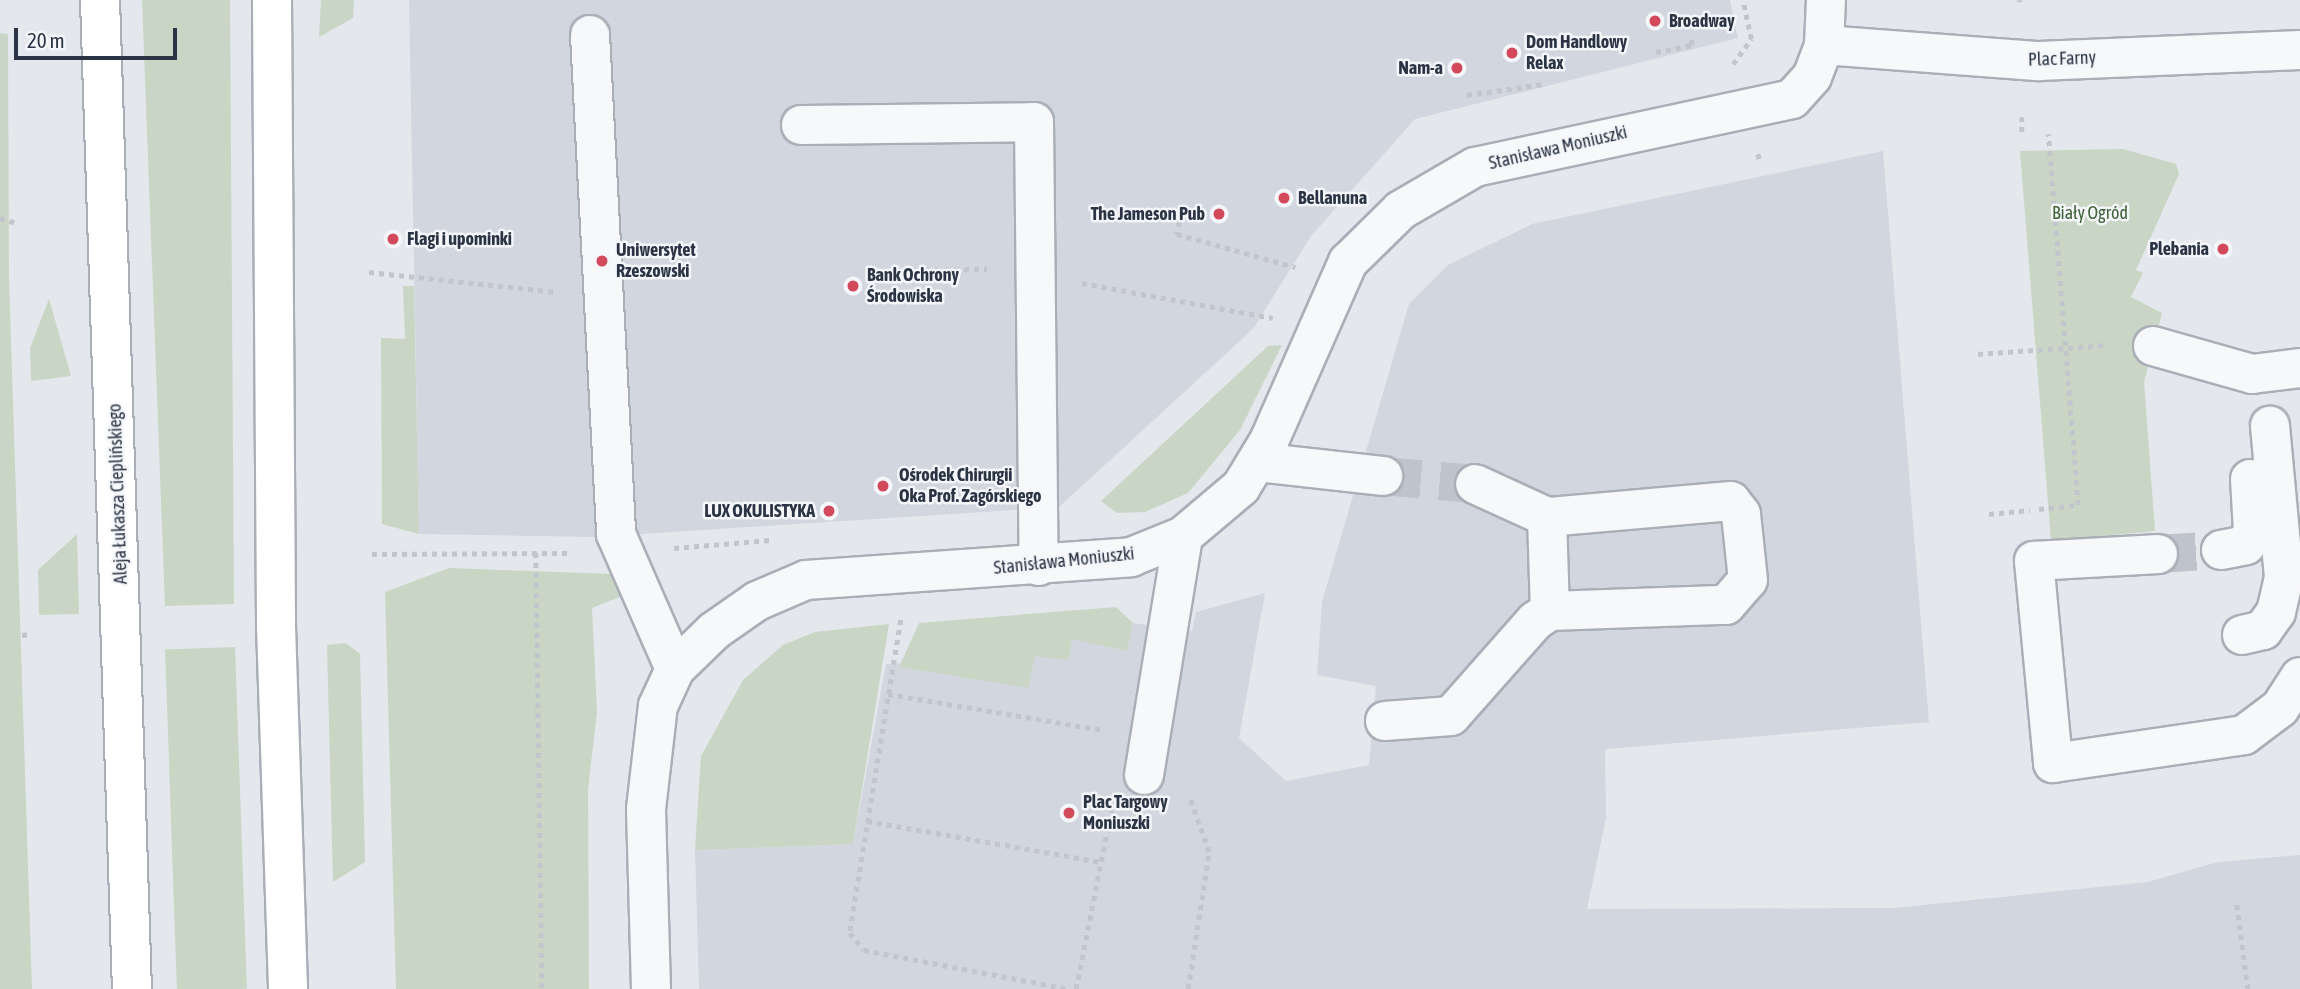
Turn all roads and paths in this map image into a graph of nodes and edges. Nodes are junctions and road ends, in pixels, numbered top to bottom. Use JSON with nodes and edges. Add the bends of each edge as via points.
{"nodes":[{"id":1,"x":100,"y":0,"type":"edge"},
{"id":2,"x":272,"y":0,"type":"edge"},
{"id":3,"x":1744,"y":0,"type":"edge"},
{"id":4,"x":1826,"y":0,"type":"edge"},
{"id":5,"x":590,"y":35,"type":"dead end"},
{"id":6,"x":1690,"y":36,"type":"dead end"},
{"id":7,"x":1824,"y":45,"type":"junction"},
{"id":8,"x":2300,"y":50,"type":"edge"},
{"id":9,"x":1656,"y":52,"type":"dead end"},
{"id":10,"x":1732,"y":59,"type":"dead end"},
{"id":11,"x":1544,"y":85,"type":"dead end"},
{"id":12,"x":1467,"y":95,"type":"dead end"},
{"id":13,"x":2022,"y":117,"type":"dead end"},
{"id":14,"x":801,"y":125,"type":"dead end"},
{"id":15,"x":2022,"y":133,"type":"dead end"},
{"id":16,"x":2049,"y":134,"type":"dead end"},
{"id":17,"x":1198,"y":211,"type":"dead end"},
{"id":18,"x":0,"y":218,"type":"edge"},
{"id":19,"x":16,"y":223,"type":"dead end"},
{"id":20,"x":914,"y":270,"type":"dead end"},
{"id":21,"x":369,"y":272,"type":"dead end"},
{"id":22,"x":1039,"y":275,"type":"junction"},
{"id":23,"x":1339,"y":280,"type":"junction"},
{"id":24,"x":603,"y":297,"type":"junction"},
{"id":25,"x":1315,"y":326,"type":"junction"},
{"id":26,"x":2153,"y":346,"type":"dead end"},
{"id":27,"x":2065,"y":347,"type":"junction"},
{"id":28,"x":1978,"y":354,"type":"dead end"},
{"id":29,"x":2282,"y":370,"type":"edge"},
{"id":30,"x":2270,"y":426,"type":"junction"},
{"id":31,"x":1257,"y":462,"type":"junction"},
{"id":32,"x":2300,"y":464,"type":"edge"},
{"id":33,"x":1383,"y":476,"type":"tunnel mouth"},
{"id":34,"x":1475,"y":484,"type":"tunnel mouth"},
{"id":35,"x":1989,"y":514,"type":"dead end"},
{"id":36,"x":1547,"y":517,"type":"junction"},
{"id":37,"x":1183,"y":536,"type":"junction"},
{"id":38,"x":2221,"y":550,"type":"tunnel mouth"},
{"id":39,"x":536,"y":553,"type":"dead end"},
{"id":40,"x":2158,"y":554,"type":"tunnel mouth"},
{"id":41,"x":1039,"y":566,"type":"junction"},
{"id":42,"x":902,"y":606,"type":"dead end"},
{"id":43,"x":1550,"y":611,"type":"junction"},
{"id":44,"x":32,"y":634,"type":"dead end"},
{"id":45,"x":22,"y":635,"type":"dead end"},
{"id":46,"x":2242,"y":635,"type":"dead end"},
{"id":47,"x":674,"y":669,"type":"junction"},
{"id":48,"x":2300,"y":677,"type":"edge"},
{"id":49,"x":888,"y":694,"type":"junction"},
{"id":50,"x":1385,"y":721,"type":"dead end"},
{"id":51,"x":1147,"y":757,"type":"junction"},
{"id":52,"x":867,"y":821,"type":"junction"},
{"id":53,"x":1101,"y":862,"type":"junction"},
{"id":54,"x":2237,"y":905,"type":"dead end"},
{"id":55,"x":132,"y":989,"type":"edge"},
{"id":56,"x":288,"y":989,"type":"edge"},
{"id":57,"x":542,"y":989,"type":"edge"},
{"id":58,"x":651,"y":989,"type":"edge"},
{"id":59,"x":1068,"y":989,"type":"edge"},
{"id":60,"x":1076,"y":989,"type":"edge"},
{"id":61,"x":1188,"y":989,"type":"edge"},
{"id":62,"x":2248,"y":989,"type":"edge"}],
"edges":[{"from":1,"to":55,"type":"main road","name":"Aleja Łukasza Cieplińskiego"},
{"from":2,"to":56,"type":"main road","via":[[276,626]]},
{"from":3,"to":10,"type":"path","via":[[1751,39]]},
{"from":4,"to":7,"type":"street","name":"Stanisława Moniuszki"},
{"from":5,"to":24,"type":"street"},
{"from":6,"to":9,"type":"path","via":[[1692,45]]},
{"from":7,"to":8,"type":"street","name":"Plac Farny","via":[[2021,60]]},
{"from":7,"to":23,"type":"street","name":"Stanisława Moniuszki","via":[[1812,77],[1792,99],[1475,167],[1401,210],[1348,262]]},
{"from":11,"to":12,"type":"path"},
{"from":13,"to":15,"type":"path"},
{"from":14,"to":22,"type":"street","via":[[1034,121]]},
{"from":16,"to":27,"type":"path"},
{"from":17,"to":23,"type":"path","via":[[1182,212],[1177,234]]},
{"from":18,"to":19,"type":"path"},
{"from":20,"to":22,"type":"path","via":[[996,269]]},
{"from":21,"to":24,"type":"path"},
{"from":22,"to":25,"type":"path"},
{"from":22,"to":41,"type":"street"},
{"from":23,"to":25,"type":"street","name":"Stanisława Moniuszki"},
{"from":24,"to":47,"type":"street","via":[[620,553]]},
{"from":25,"to":31,"type":"street","name":"Stanisława Moniuszki"},
{"from":26,"to":29,"type":"street"},
{"from":27,"to":28,"type":"path"},
{"from":27,"to":35,"type":"path","via":[[2078,505]]},
{"from":29,"to":30,"type":"street"},
{"from":30,"to":32,"type":"street"},
{"from":30,"to":38,"type":"street","via":[[2249,464],[2253,531],[2246,545]]},
{"from":30,"to":46,"type":"street","via":[[2284,577],[2276,612],[2263,630]]},
{"from":31,"to":33,"type":"street"},
{"from":31,"to":37,"type":"street","name":"Stanisława Moniuszki","via":[[1212,516]]},
{"from":34,"to":36,"type":"street"},
{"from":36,"to":43,"type":"street"},
{"from":36,"to":43,"type":"street","via":[[1731,501],[1741,514],[1748,580],[1726,605]]},
{"from":37,"to":41,"type":"street","name":"Stanisława Moniuszki","via":[[1131,557]]},
{"from":37,"to":51,"type":"street"},
{"from":39,"to":57,"type":"path"},
{"from":40,"to":48,"type":"street","via":[[2034,561],[2053,763],[2244,735],[2280,708]]},
{"from":41,"to":47,"type":"street","name":"Stanisława Moniuszki","via":[[806,580],[757,601]]},
{"from":42,"to":49,"type":"path"},
{"from":43,"to":50,"type":"street","via":[[1535,621],[1451,716]]},
{"from":44,"to":45,"type":"path"},
{"from":47,"to":58,"type":"street","name":"Stanisława Moniuszki","via":[[658,706],[646,809]]},
{"from":49,"to":51,"type":"path"},
{"from":49,"to":52,"type":"path"},
{"from":51,"to":53,"type":"path","via":[[1117,780]]},
{"from":51,"to":61,"type":"path","via":[[1189,796],[1209,852]]},
{"from":52,"to":53,"type":"path"},
{"from":52,"to":59,"type":"path","via":[[850,933],[864,950]]},
{"from":53,"to":60,"type":"path"},
{"from":54,"to":62,"type":"path"}]}
